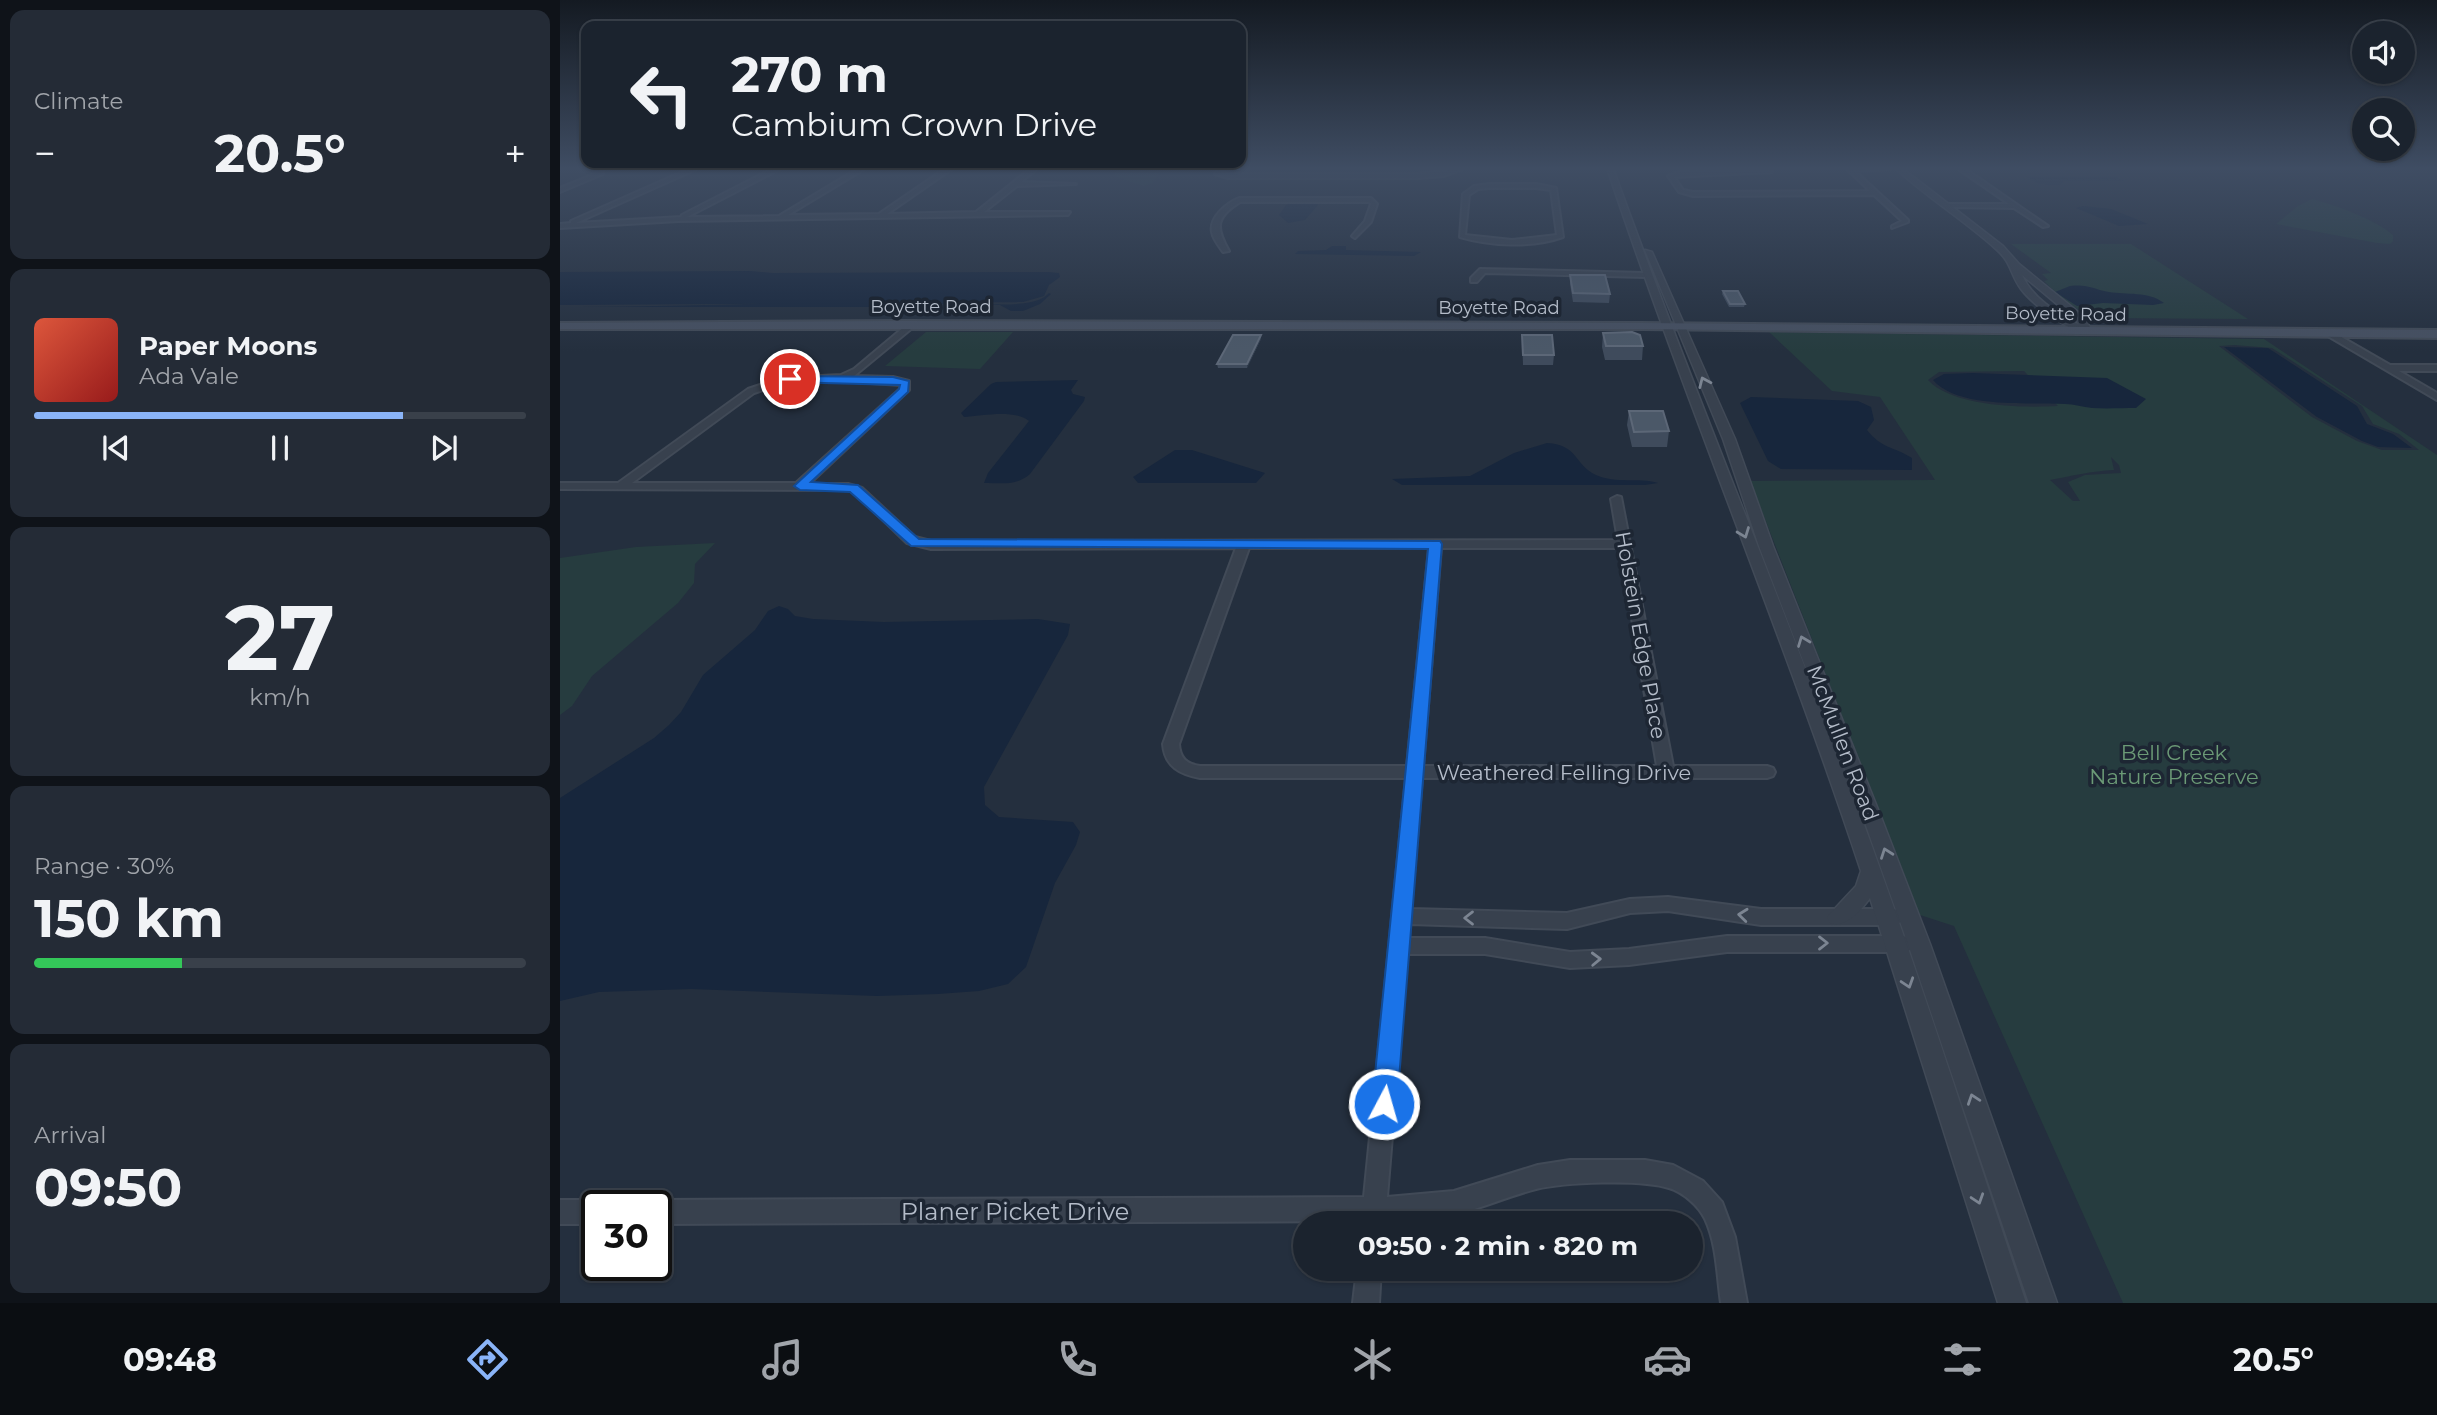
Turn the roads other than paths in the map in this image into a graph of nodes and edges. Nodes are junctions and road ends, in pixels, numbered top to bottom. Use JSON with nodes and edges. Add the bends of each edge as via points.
{"nodes":[{"id":1,"x":1215,"y":229,"type":"edge"},
{"id":2,"x":1362,"y":229,"type":"edge"},
{"id":3,"x":1463,"y":229,"type":"edge"},
{"id":4,"x":1560,"y":229,"type":"edge"},
{"id":5,"x":1632,"y":229,"type":"edge"},
{"id":6,"x":1634,"y":229,"type":"edge"},
{"id":7,"x":1976,"y":229,"type":"edge"},
{"id":8,"x":1355,"y":236,"type":"dead end"},
{"id":9,"x":1225,"y":251,"type":"dead end"},
{"id":10,"x":1646,"y":275,"type":"junction"},
{"id":11,"x":1474,"y":280,"type":"dead end"},
{"id":12,"x":1051,"y":316,"type":"junction"},
{"id":13,"x":1265,"y":316,"type":"junction"},
{"id":14,"x":1419,"y":317,"type":"junction"},
{"id":15,"x":560,"y":322,"type":"edge"},
{"id":16,"x":1663,"y":322,"type":"junction"},
{"id":17,"x":1678,"y":322,"type":"junction"},
{"id":18,"x":906,"y":324,"type":"junction"},
{"id":19,"x":1293,"y":325,"type":"junction"},
{"id":20,"x":2081,"y":326,"type":"junction"},
{"id":21,"x":2437,"y":326,"type":"edge"},
{"id":22,"x":2331,"y":334,"type":"junction"},
{"id":23,"x":2437,"y":334,"type":"edge"},
{"id":24,"x":2387,"y":368,"type":"junction"},
{"id":25,"x":2437,"y":368,"type":"edge"},
{"id":26,"x":840,"y":380,"type":"junction"},
{"id":27,"x":2437,"y":397,"type":"edge"},
{"id":28,"x":560,"y":486,"type":"edge"},
{"id":29,"x":621,"y":486,"type":"junction"},
{"id":30,"x":800,"y":486,"type":"junction"},
{"id":31,"x":1617,"y":499,"type":"dead end"},
{"id":32,"x":1244,"y":544,"type":"junction"},
{"id":33,"x":1435,"y":544,"type":"junction"},
{"id":34,"x":1625,"y":544,"type":"junction"},
{"id":35,"x":1415,"y":772,"type":"junction"},
{"id":36,"x":1666,"y":772,"type":"junction"},
{"id":37,"x":1767,"y":772,"type":"dead end"},
{"id":38,"x":1871,"y":871,"type":"junction"},
{"id":39,"x":1402,"y":916,"type":"junction"},
{"id":40,"x":1837,"y":917,"type":"junction"},
{"id":41,"x":1898,"y":917,"type":"junction"},
{"id":42,"x":1907,"y":944,"type":"junction"},
{"id":43,"x":1399,"y":946,"type":"junction"},
{"id":44,"x":1375,"y":1211,"type":"edge"},
{"id":45,"x":1408,"y":1211,"type":"edge"},
{"id":46,"x":560,"y":1212,"type":"edge"},
{"id":47,"x":581,"y":1212,"type":"edge"},
{"id":48,"x":672,"y":1212,"type":"edge"},
{"id":49,"x":1293,"y":1216,"type":"edge"},
{"id":50,"x":1368,"y":1281,"type":"edge"},
{"id":51,"x":1366,"y":1303,"type":"edge"},
{"id":52,"x":1734,"y":1303,"type":"edge"},
{"id":53,"x":2012,"y":1303,"type":"edge"},
{"id":54,"x":2043,"y":1303,"type":"edge"}],
"edges":[{"from":1,"to":9,"type":"street"},
{"from":2,"to":8,"type":"street"},
{"from":3,"to":4,"type":"street","via":[[1462,236],[1479,240],[1546,240],[1561,236]]},
{"from":5,"to":10,"type":"street","name":"McMullen Road"},
{"from":6,"to":17,"type":"street","name":"McMullen Road"},
{"from":7,"to":20,"type":"street","via":[[2016,266],[2021,285],[2060,318]]},
{"from":10,"to":11,"type":"street","via":[[1483,271]]},
{"from":10,"to":16,"type":"street","name":"McMullen Road"},
{"from":12,"to":13,"type":"main road","name":"Boyette Road"},
{"from":12,"to":15,"type":"main road","name":"Boyette Road","via":[[667,317]]},
{"from":12,"to":18,"type":"main road"},
{"from":13,"to":14,"type":"main road","name":"Boyette Road"},
{"from":13,"to":19,"type":"main road"},
{"from":14,"to":16,"type":"main road","name":"Boyette Road"},
{"from":14,"to":19,"type":"main road"},
{"from":15,"to":18,"type":"main road","name":"Boyette Road"},
{"from":16,"to":17,"type":"main road","name":"Boyette Road"},
{"from":16,"to":19,"type":"main road","name":"Boyette Road"},
{"from":16,"to":38,"type":"street","name":"McMullen Road","one_way":true},
{"from":17,"to":20,"type":"main road","name":"Boyette Road"},
{"from":17,"to":20,"type":"main road","name":"Boyette Road"},
{"from":41,"to":17,"type":"street","name":"McMullen Road","one_way":true,"via":[[1730,439]]},
{"from":18,"to":19,"type":"main road","name":"Boyette Road"},
{"from":18,"to":26,"type":"street","via":[[842,371]]},
{"from":20,"to":21,"type":"main road","name":"Boyette Road"},
{"from":20,"to":22,"type":"main road","name":"Boyette Road"},
{"from":22,"to":23,"type":"main road","name":"Boyette Road"},
{"from":22,"to":24,"type":"street"},
{"from":24,"to":25,"type":"street"},
{"from":24,"to":27,"type":"street"},
{"from":26,"to":29,"type":"street","via":[[782,380],[757,387]]},
{"from":26,"to":30,"type":"street","via":[[893,380],[906,386]]},
{"from":28,"to":29,"type":"street"},
{"from":29,"to":30,"type":"street"},
{"from":30,"to":32,"type":"street","via":[[854,488],[911,540],[922,544]]},
{"from":31,"to":34,"type":"street","name":"Holstein Edge Place"},
{"from":32,"to":33,"type":"street"},
{"from":32,"to":35,"type":"street","name":"Weathered Felling Drive","via":[[1171,744],[1176,763],[1200,772]]},
{"from":33,"to":34,"type":"street"},
{"from":33,"to":35,"type":"street"},
{"from":34,"to":36,"type":"street","name":"Holstein Edge Place"},
{"from":35,"to":36,"type":"street","name":"Weathered Felling Drive"},
{"from":35,"to":39,"type":"street"},
{"from":36,"to":37,"type":"street","name":"Weathered Felling Drive"},
{"from":38,"to":40,"type":"street","via":[[1858,897]]},
{"from":38,"to":41,"type":"street","name":"McMullen Road"},
{"from":40,"to":39,"type":"street","one_way":true,"via":[[1761,917],[1668,904],[1630,906],[1567,921]]},
{"from":39,"to":43,"type":"street"},
{"from":40,"to":41,"type":"street"},
{"from":41,"to":42,"type":"street","name":"McMullen Road"},
{"from":43,"to":42,"type":"street","one_way":true,"via":[[1469,945],[1570,960],[1727,944]]},
{"from":42,"to":53,"type":"street","name":"McMullen Road","one_way":true},
{"from":54,"to":42,"type":"street","name":"McMullen Road","one_way":true},
{"from":43,"to":44,"type":"street"},
{"from":45,"to":52,"type":"street","name":"Planer Picket Drive","via":[[1570,1172],[1644,1172],[1673,1177],[1695,1189],[1714,1210]]},
{"from":46,"to":47,"type":"street"},
{"from":48,"to":49,"type":"street","name":"Planer Picket Drive"},
{"from":50,"to":51,"type":"street"}]}
